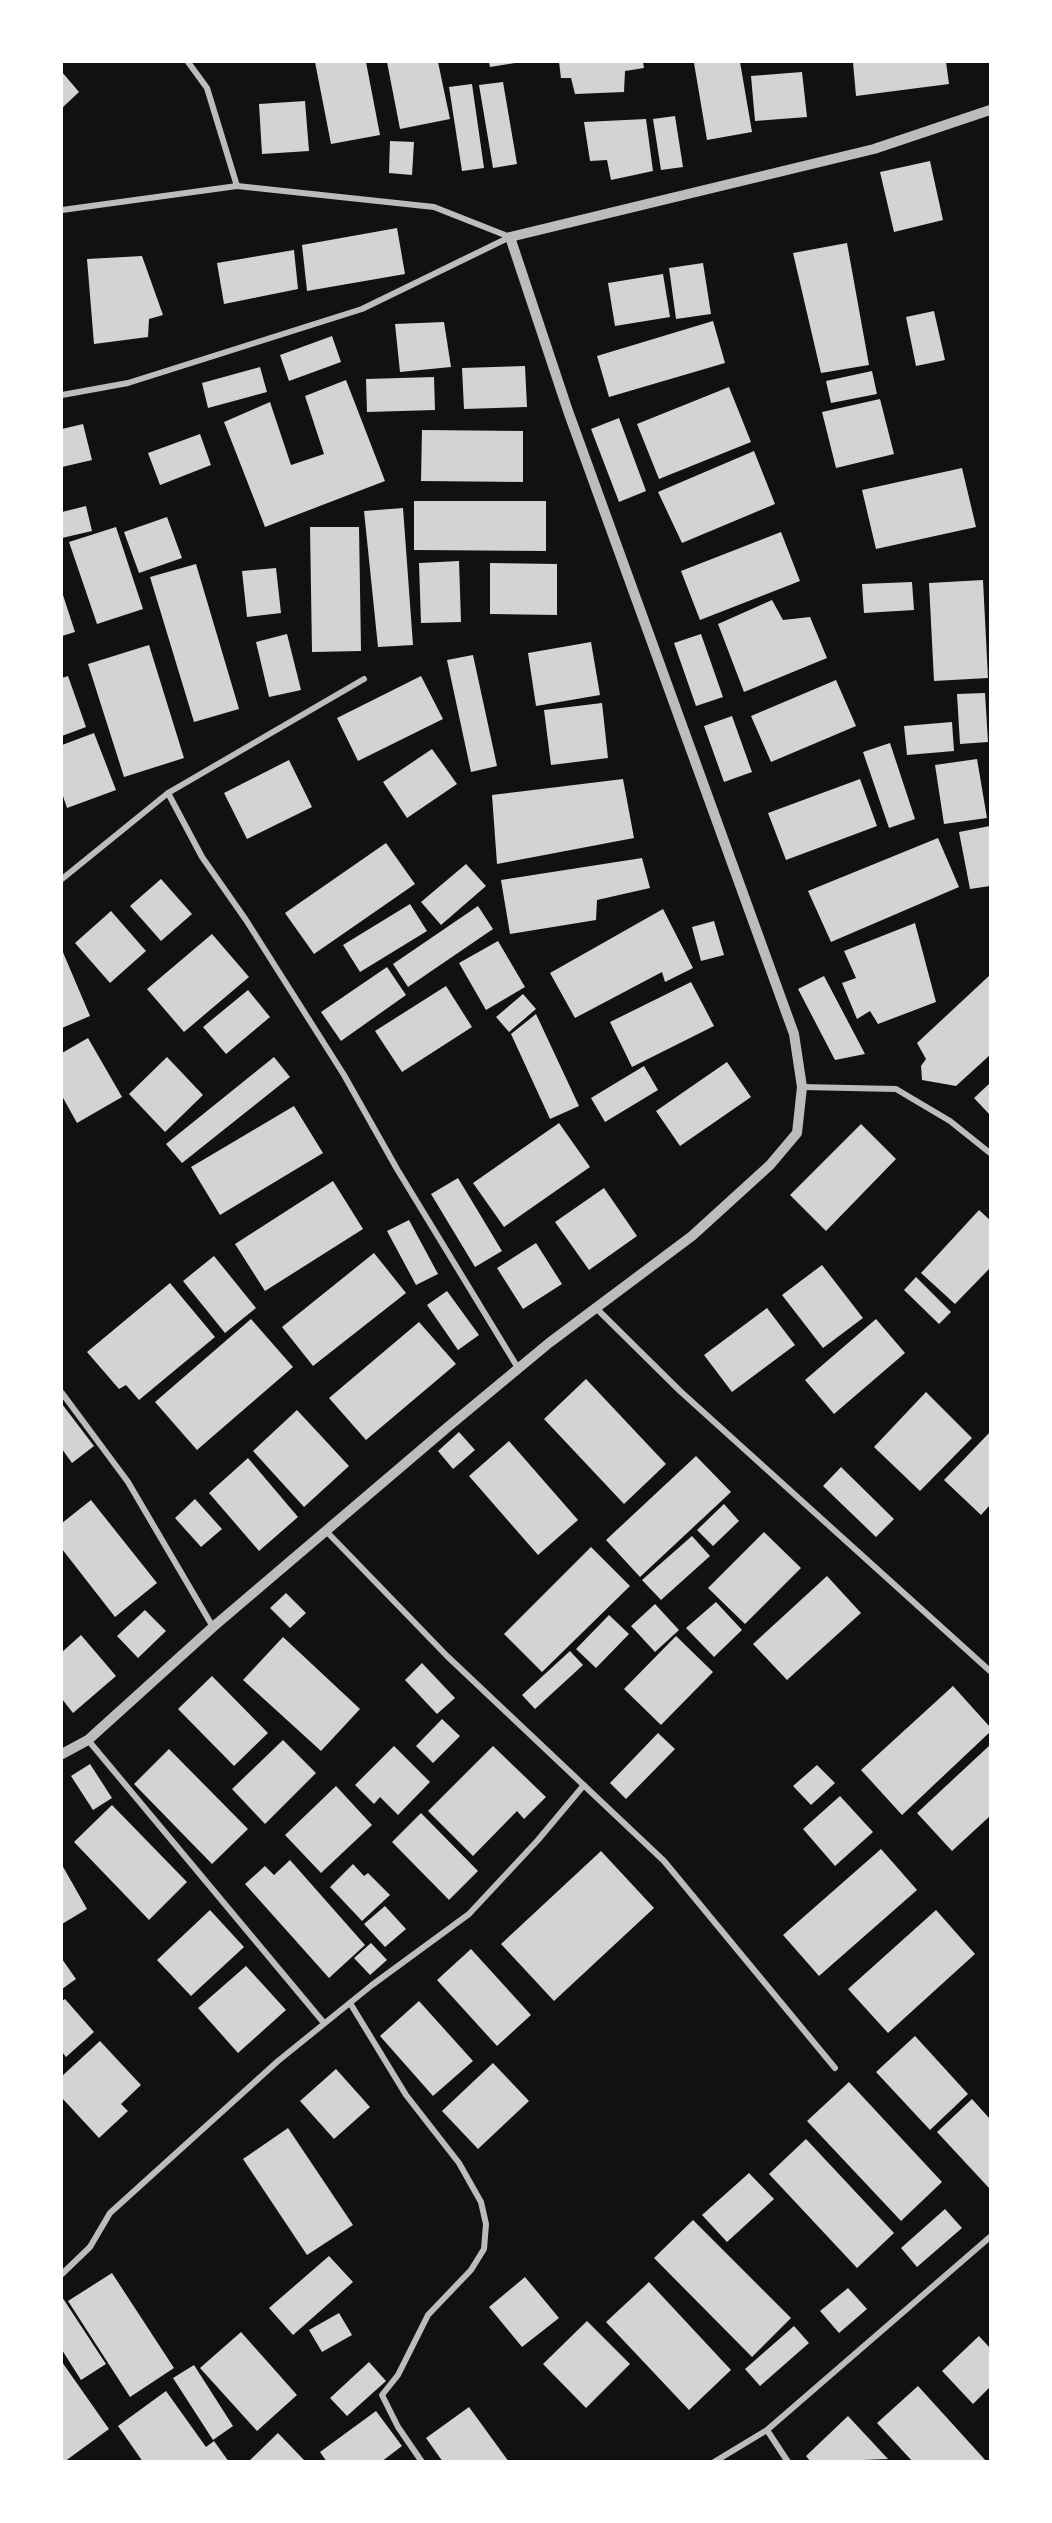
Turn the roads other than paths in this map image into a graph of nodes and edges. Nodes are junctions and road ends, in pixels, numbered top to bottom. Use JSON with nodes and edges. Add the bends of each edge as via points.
{"nodes":[{"id":1,"x":188,"y":62,"type":"edge"},
{"id":2,"x":990,"y":110,"type":"edge"},
{"id":3,"x":237,"y":186,"type":"junction"},
{"id":4,"x":62,"y":210,"type":"edge"},
{"id":5,"x":510,"y":237,"type":"junction"},
{"id":6,"x":62,"y":395,"type":"edge"},
{"id":7,"x":364,"y":679,"type":"dead end"},
{"id":8,"x":168,"y":793,"type":"junction"},
{"id":9,"x":62,"y":879,"type":"edge"},
{"id":10,"x":802,"y":1087,"type":"junction"},
{"id":11,"x":990,"y":1153,"type":"edge"},
{"id":12,"x":596,"y":1308,"type":"junction"},
{"id":13,"x":518,"y":1368,"type":"junction"},
{"id":14,"x":62,"y":1393,"type":"edge"},
{"id":15,"x":327,"y":1532,"type":"junction"},
{"id":16,"x":213,"y":1626,"type":"junction"},
{"id":17,"x":990,"y":1671,"type":"edge"},
{"id":18,"x":88,"y":1740,"type":"junction"},
{"id":19,"x":62,"y":1754,"type":"edge"},
{"id":20,"x":584,"y":1785,"type":"junction"},
{"id":21,"x":350,"y":2003,"type":"junction"},
{"id":22,"x":324,"y":2023,"type":"junction"},
{"id":23,"x":834,"y":2068,"type":"dead end"},
{"id":24,"x":990,"y":2237,"type":"edge"},
{"id":25,"x":62,"y":2274,"type":"edge"},
{"id":26,"x":767,"y":2430,"type":"junction"},
{"id":27,"x":422,"y":2462,"type":"edge"},
{"id":28,"x":714,"y":2462,"type":"edge"},
{"id":29,"x":788,"y":2462,"type":"edge"}],
"edges":[{"from":1,"to":3,"type":"street","via":[[207,88]]},
{"from":2,"to":5,"type":"street","via":[[874,149]]},
{"from":3,"to":4,"type":"street"},
{"from":3,"to":5,"type":"street","via":[[434,207]]},
{"from":5,"to":6,"type":"street","via":[[362,309],[128,383]]},
{"from":5,"to":10,"type":"street","via":[[568,411],[794,1034]]},
{"from":7,"to":8,"type":"street"},
{"from":8,"to":9,"type":"street"},
{"from":8,"to":13,"type":"street","via":[[202,857],[345,1075]]},
{"from":10,"to":11,"type":"street","via":[[896,1089],[950,1121]]},
{"from":10,"to":12,"type":"street","via":[[797,1133],[770,1165],[692,1236]]},
{"from":12,"to":13,"type":"street"},
{"from":12,"to":17,"type":"street","via":[[680,1391]]},
{"from":13,"to":15,"type":"street"},
{"from":14,"to":16,"type":"street","via":[[128,1482]]},
{"from":15,"to":16,"type":"street"},
{"from":15,"to":20,"type":"street","via":[[447,1656]]},
{"from":16,"to":18,"type":"street"},
{"from":18,"to":19,"type":"street"},
{"from":18,"to":22,"type":"street"},
{"from":20,"to":21,"type":"street","via":[[469,1914]]},
{"from":20,"to":23,"type":"street","via":[[664,1861]]},
{"from":21,"to":22,"type":"street"},
{"from":21,"to":27,"type":"street","via":[[406,2095],[459,2163],[481,2202],[486,2224],[484,2249],[471,2270],[428,2315],[398,2374],[382,2396]]},
{"from":22,"to":25,"type":"street","via":[[110,2213],[90,2247]]},
{"from":24,"to":26,"type":"street"},
{"from":26,"to":28,"type":"street"},
{"from":26,"to":29,"type":"street"}]}
